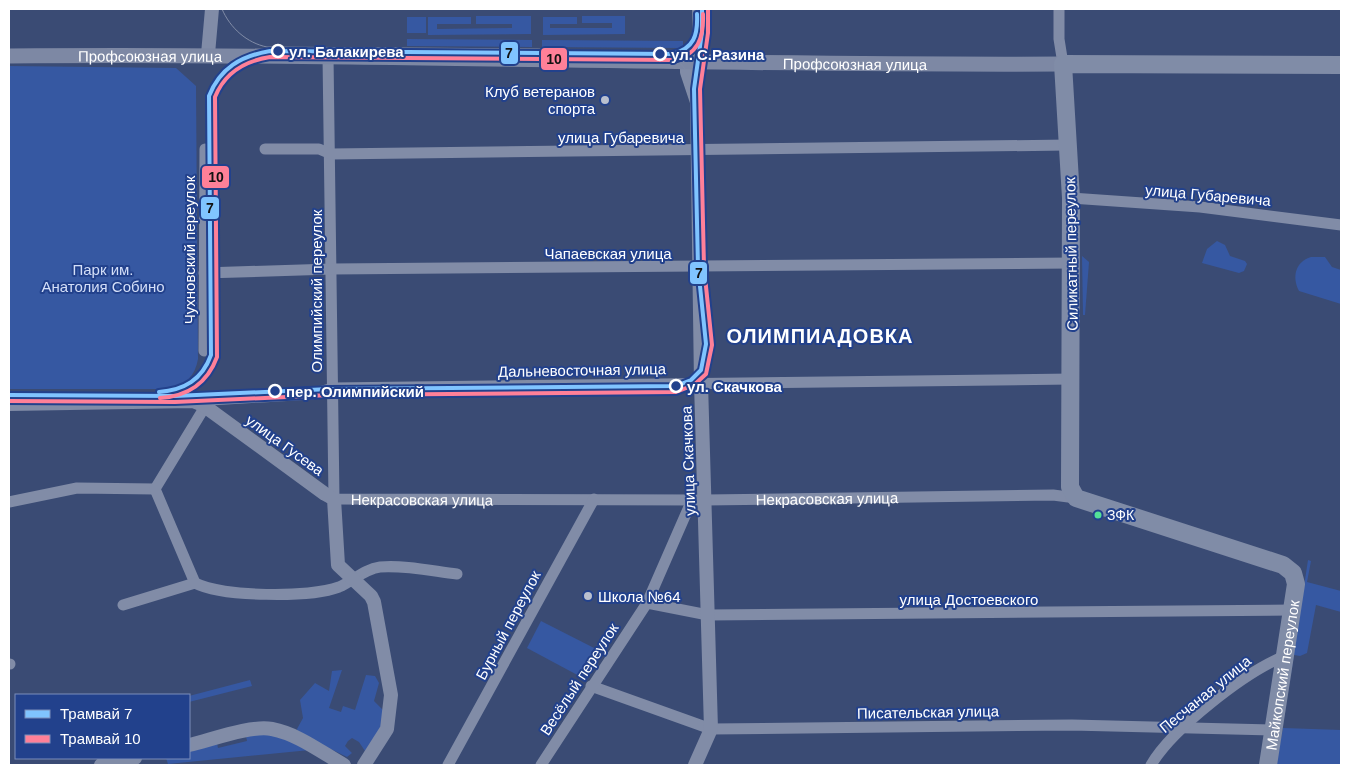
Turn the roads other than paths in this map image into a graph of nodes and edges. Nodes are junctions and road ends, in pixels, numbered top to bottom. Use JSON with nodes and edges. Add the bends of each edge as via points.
{"nodes":[{"id":1,"x":212,"y":9,"type":"edge"},
{"id":2,"x":700,"y":9,"type":"edge"},
{"id":3,"x":1059,"y":9,"type":"edge"},
{"id":4,"x":208,"y":54,"type":"junction"},
{"id":5,"x":9,"y":56,"type":"edge"},
{"id":6,"x":328,"y":56,"type":"junction"},
{"id":7,"x":686,"y":64,"type":"junction"},
{"id":8,"x":1063,"y":64,"type":"junction"},
{"id":9,"x":1341,"y":65,"type":"edge"},
{"id":10,"x":1068,"y":145,"type":"junction"},
{"id":11,"x":265,"y":148,"type":"dead end"},
{"id":12,"x":205,"y":149,"type":"dead end"},
{"id":13,"x":698,"y":151,"type":"junction"},
{"id":14,"x":332,"y":154,"type":"junction"},
{"id":15,"x":1071,"y":198,"type":"junction"},
{"id":16,"x":1341,"y":225,"type":"edge"},
{"id":17,"x":1072,"y":263,"type":"junction"},
{"id":18,"x":700,"y":267,"type":"junction"},
{"id":19,"x":332,"y":269,"type":"junction"},
{"id":20,"x":204,"y":273,"type":"junction"},
{"id":21,"x":204,"y":351,"type":"dead end"},
{"id":22,"x":1072,"y":379,"type":"junction"},
{"id":23,"x":701,"y":383,"type":"junction"},
{"id":24,"x":333,"y":388,"type":"junction"},
{"id":25,"x":202,"y":402,"type":"junction"},
{"id":26,"x":9,"y":404,"type":"edge"},
{"id":27,"x":155,"y":489,"type":"junction"},
{"id":28,"x":334,"y":498,"type":"junction"},
{"id":29,"x":1076,"y":498,"type":"junction"},
{"id":30,"x":594,"y":499,"type":"junction"},
{"id":31,"x":699,"y":500,"type":"junction"},
{"id":32,"x":9,"y":502,"type":"edge"},
{"id":33,"x":457,"y":574,"type":"dead end"},
{"id":34,"x":353,"y":580,"type":"junction"},
{"id":35,"x":195,"y":583,"type":"junction"},
{"id":36,"x":1296,"y":584,"type":"joint"},
{"id":37,"x":647,"y":603,"type":"junction"},
{"id":38,"x":123,"y":606,"type":"dead end"},
{"id":39,"x":1293,"y":610,"type":"junction"},
{"id":40,"x":708,"y":615,"type":"junction"},
{"id":41,"x":1285,"y":656,"type":"junction"},
{"id":42,"x":591,"y":686,"type":"junction"},
{"id":43,"x":1185,"y":727,"type":"junction"},
{"id":44,"x":712,"y":729,"type":"junction"},
{"id":45,"x":1273,"y":730,"type":"junction"},
{"id":46,"x":190,"y":745,"type":"edge"},
{"id":47,"x":130,"y":759,"type":"edge"},
{"id":48,"x":101,"y":765,"type":"edge"},
{"id":49,"x":344,"y":765,"type":"edge"},
{"id":50,"x":364,"y":765,"type":"edge"},
{"id":51,"x":448,"y":765,"type":"edge"},
{"id":52,"x":541,"y":765,"type":"edge"},
{"id":53,"x":696,"y":765,"type":"edge"},
{"id":54,"x":1151,"y":765,"type":"edge"},
{"id":55,"x":1268,"y":765,"type":"edge"}],
"edges":[{"from":1,"to":4,"type":"street"},
{"from":2,"to":7,"type":"street","via":[[697,46]]},
{"from":3,"to":8,"type":"street","name":"Силикатный переулок"},
{"from":4,"to":5,"type":"main road","name":"Профсоюзная улица"},
{"from":4,"to":6,"type":"main road","name":"Профсоюзная улица"},
{"from":6,"to":7,"type":"main road","name":"Профсоюзная улица"},
{"from":6,"to":14,"type":"street","name":"Олимпийский переулок"},
{"from":7,"to":8,"type":"main road","name":"Профсоюзная улица"},
{"from":7,"to":13,"type":"street","name":"улица Скачкова","via":[[697,102]]},
{"from":8,"to":9,"type":"main road","name":"Профсоюзная улица"},
{"from":8,"to":10,"type":"main road","name":"Силикатный переулок"},
{"from":10,"to":13,"type":"street","name":"улица Губаревича"},
{"from":10,"to":15,"type":"main road","name":"Силикатный переулок"},
{"from":11,"to":14,"type":"street","name":"улица Губаревича","via":[[319,149]]},
{"from":12,"to":20,"type":"street","name":"Чухновский переулок"},
{"from":13,"to":14,"type":"street","name":"улица Губаревича"},
{"from":13,"to":18,"type":"street","name":"улица Скачкова"},
{"from":14,"to":19,"type":"street","name":"Олимпийский переулок"},
{"from":15,"to":16,"type":"street","name":"улица Губаревича","via":[[1200,207]]},
{"from":15,"to":17,"type":"main road","name":"Силикатный переулок"},
{"from":17,"to":18,"type":"street","name":"Чапаевская улица"},
{"from":17,"to":22,"type":"main road","name":"Силикатный переулок"},
{"from":18,"to":19,"type":"street","name":"Чапаевская улица"},
{"from":18,"to":23,"type":"street","name":"улица Скачкова"},
{"from":19,"to":20,"type":"street","name":"Чапаевская улица"},
{"from":19,"to":24,"type":"street","name":"Олимпийский переулок"},
{"from":20,"to":21,"type":"street","name":"Чухновский переулок"},
{"from":22,"to":23,"type":"street","name":"Дальневосточная улица"},
{"from":22,"to":29,"type":"main road","name":"Силикатный переулок","via":[[1070,487]]},
{"from":23,"to":24,"type":"street","name":"Дальневосточная улица"},
{"from":23,"to":31,"type":"street","name":"улица Скачкова"},
{"from":24,"to":25,"type":"street","name":"улица Гусева","via":[[312,394]]},
{"from":24,"to":28,"type":"street","name":"Олимпийский переулок"},
{"from":25,"to":26,"type":"street","name":"улица Гусева"},
{"from":25,"to":27,"type":"street"},
{"from":25,"to":28,"type":"street","name":"улица Гусева"},
{"from":27,"to":32,"type":"street","via":[[77,488]]},
{"from":27,"to":35,"type":"street"},
{"from":28,"to":30,"type":"street","name":"Некрасовская улица"},
{"from":28,"to":34,"type":"street","name":"Олимпийский переулок","via":[[337,559],[341,570]]},
{"from":29,"to":31,"type":"street","name":"Некрасовская улица","via":[[1054,495]]},
{"from":29,"to":36,"type":"main road","name":"Некрасовская улица","via":[[1283,564],[1293,573]]},
{"from":30,"to":31,"type":"street","name":"Некрасовская улица"},
{"from":30,"to":51,"type":"street","name":"Бурный переулок"},
{"from":31,"to":37,"type":"street","name":"Весёлый переулок"},
{"from":31,"to":40,"type":"street","name":"улица Скачкова"},
{"from":33,"to":34,"type":"street","via":[[381,567]]},
{"from":34,"to":35,"type":"street","via":[[328,590],[238,594],[214,591]]},
{"from":34,"to":50,"type":"street","name":"Олимпийский переулок","via":[[374,602],[390,686],[388,726]]},
{"from":35,"to":38,"type":"street"},
{"from":36,"to":39,"type":"main road","name":"Майкопский переулок"},
{"from":37,"to":40,"type":"street","name":"улица Достоевского"},
{"from":37,"to":42,"type":"street","name":"Весёлый переулок"},
{"from":39,"to":40,"type":"street","name":"улица Достоевского"},
{"from":39,"to":41,"type":"main road","name":"Майкопский переулок"},
{"from":40,"to":44,"type":"street","name":"улица Скачкова"},
{"from":41,"to":43,"type":"street","name":"Песчаная улица","via":[[1242,680]]},
{"from":41,"to":45,"type":"main road","name":"Майкопский переулок"},
{"from":42,"to":44,"type":"street","name":"Писательская улица"},
{"from":42,"to":52,"type":"street","name":"Весёлый переулок"},
{"from":43,"to":44,"type":"street","name":"Писательская улица"},
{"from":43,"to":45,"type":"street","name":"Писательская улица"},
{"from":43,"to":54,"type":"street","name":"Песчаная улица","via":[[1166,744]]},
{"from":44,"to":53,"type":"street","name":"улица Скачкова"},
{"from":45,"to":55,"type":"main road","name":"Майкопский переулок"},
{"from":46,"to":49,"type":"street","via":[[258,728],[271,729],[294,736]]},
{"from":47,"to":48,"type":"street"}]}
